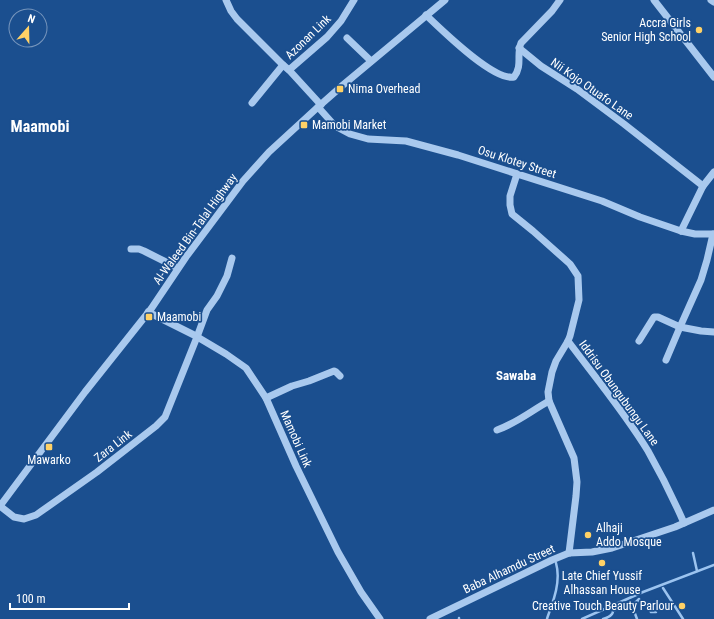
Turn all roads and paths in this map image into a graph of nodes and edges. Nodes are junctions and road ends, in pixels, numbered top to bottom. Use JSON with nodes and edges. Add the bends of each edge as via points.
{"nodes":[{"id":1,"x":226,"y":0,"type":"edge"},
{"id":2,"x":354,"y":0,"type":"edge"},
{"id":3,"x":445,"y":0,"type":"edge"},
{"id":4,"x":560,"y":0,"type":"edge"},
{"id":5,"x":654,"y":0,"type":"edge"},
{"id":6,"x":711,"y":0,"type":"edge"},
{"id":7,"x":714,"y":2,"type":"edge"},
{"id":8,"x":426,"y":15,"type":"junction"},
{"id":9,"x":347,"y":38,"type":"dead end"},
{"id":10,"x":519,"y":48,"type":"junction"},
{"id":11,"x":371,"y":61,"type":"junction"},
{"id":12,"x":283,"y":65,"type":"junction"},
{"id":13,"x":289,"y":70,"type":"junction"},
{"id":14,"x":714,"y":77,"type":"edge"},
{"id":15,"x":252,"y":103,"type":"dead end"},
{"id":16,"x":320,"y":106,"type":"junction"},
{"id":17,"x":714,"y":172,"type":"edge"},
{"id":18,"x":517,"y":174,"type":"junction"},
{"id":19,"x":703,"y":186,"type":"junction"},
{"id":20,"x":681,"y":231,"type":"junction"},
{"id":21,"x":714,"y":234,"type":"edge"},
{"id":22,"x":131,"y":250,"type":"dead end"},
{"id":23,"x":232,"y":258,"type":"dead end"},
{"id":24,"x":178,"y":268,"type":"junction"},
{"id":25,"x":148,"y":312,"type":"junction"},
{"id":26,"x":680,"y":326,"type":"junction"},
{"id":27,"x":714,"y":332,"type":"edge"},
{"id":28,"x":197,"y":337,"type":"junction"},
{"id":29,"x":568,"y":341,"type":"junction"},
{"id":30,"x":639,"y":341,"type":"dead end"},
{"id":31,"x":666,"y":360,"type":"dead end"},
{"id":32,"x":340,"y":376,"type":"dead end"},
{"id":33,"x":266,"y":398,"type":"junction"},
{"id":34,"x":549,"y":401,"type":"junction"},
{"id":35,"x":497,"y":430,"type":"dead end"},
{"id":36,"x":0,"y":506,"type":"edge"},
{"id":37,"x":714,"y":510,"type":"edge"},
{"id":38,"x":684,"y":523,"type":"junction"},
{"id":39,"x":569,"y":554,"type":"junction"},
{"id":40,"x":380,"y":619,"type":"edge"},
{"id":41,"x":430,"y":619,"type":"edge"}],
"edges":[{"from":1,"to":12,"type":"street","name":"Osu Klotey Street","via":[[237,19]]},
{"from":2,"to":13,"type":"street","name":"Azonan Link","via":[[327,37]]},
{"from":3,"to":8,"type":"street","name":"Al-Waleed Bin-Talal Highway"},
{"from":4,"to":10,"type":"street"},
{"from":5,"to":14,"type":"street"},
{"from":6,"to":7,"type":"street"},
{"from":8,"to":10,"type":"street","via":[[471,56],[506,77],[514,77],[517,73]]},
{"from":8,"to":11,"type":"street","name":"Al-Waleed Bin-Talal Highway"},
{"from":9,"to":11,"type":"street"},
{"from":10,"to":19,"type":"street","name":"Nii Kojo Otuafo Lane","via":[[624,124]]},
{"from":11,"to":16,"type":"street","name":"Al-Waleed Bin-Talal Highway"},
{"from":12,"to":13,"type":"street","name":"Osu Klotey Street"},
{"from":12,"to":15,"type":"street"},
{"from":13,"to":16,"type":"street","name":"Osu Klotey Street"},
{"from":16,"to":18,"type":"street","name":"Osu Klotey Street","via":[[335,126],[350,134],[368,139],[406,141],[458,154]]},
{"from":16,"to":24,"type":"street","name":"Al-Waleed Bin-Talal Highway","via":[[269,152],[243,181]]},
{"from":17,"to":19,"type":"street"},
{"from":18,"to":20,"type":"street","name":"Osu Klotey Street"},
{"from":18,"to":29,"type":"street","via":[[510,196],[512,214],[570,264],[578,276],[580,300]]},
{"from":19,"to":20,"type":"street"},
{"from":20,"to":21,"type":"street","name":"Osu Klotey Street"},
{"from":21,"to":26,"type":"street","via":[[701,280]]},
{"from":22,"to":24,"type":"street","via":[[139,249]]},
{"from":23,"to":28,"type":"street","name":"Zara Link","via":[[227,276],[207,310]]},
{"from":24,"to":25,"type":"street","name":"Al-Waleed Bin-Talal Highway"},
{"from":25,"to":28,"type":"street","name":"Mamobi Link"},
{"from":25,"to":36,"type":"street","name":"Al-Waleed Bin-Talal Highway"},
{"from":26,"to":27,"type":"street"},
{"from":26,"to":30,"type":"street","via":[[656,316]]},
{"from":26,"to":31,"type":"street"},
{"from":28,"to":33,"type":"street","name":"Mamobi Link","via":[[246,368]]},
{"from":28,"to":36,"type":"street","name":"Zara Link","via":[[165,417],[156,426],[36,515],[24,519],[14,517]]},
{"from":29,"to":34,"type":"street","via":[[552,372]]},
{"from":29,"to":38,"type":"street","name":"Iddrisu Obungubungu Lane","via":[[648,451]]},
{"from":32,"to":33,"type":"street","via":[[334,371]]},
{"from":33,"to":40,"type":"street","name":"Mamobi Link","via":[[338,552]]},
{"from":34,"to":35,"type":"street","via":[[525,417]]},
{"from":34,"to":39,"type":"street","via":[[574,458],[577,482]]},
{"from":37,"to":38,"type":"street","name":"Baba Alhamdu Street"},
{"from":38,"to":39,"type":"street","name":"Baba Alhamdu Street","via":[[612,548]]},
{"from":39,"to":41,"type":"street","name":"Baba Alhamdu Street"}]}
